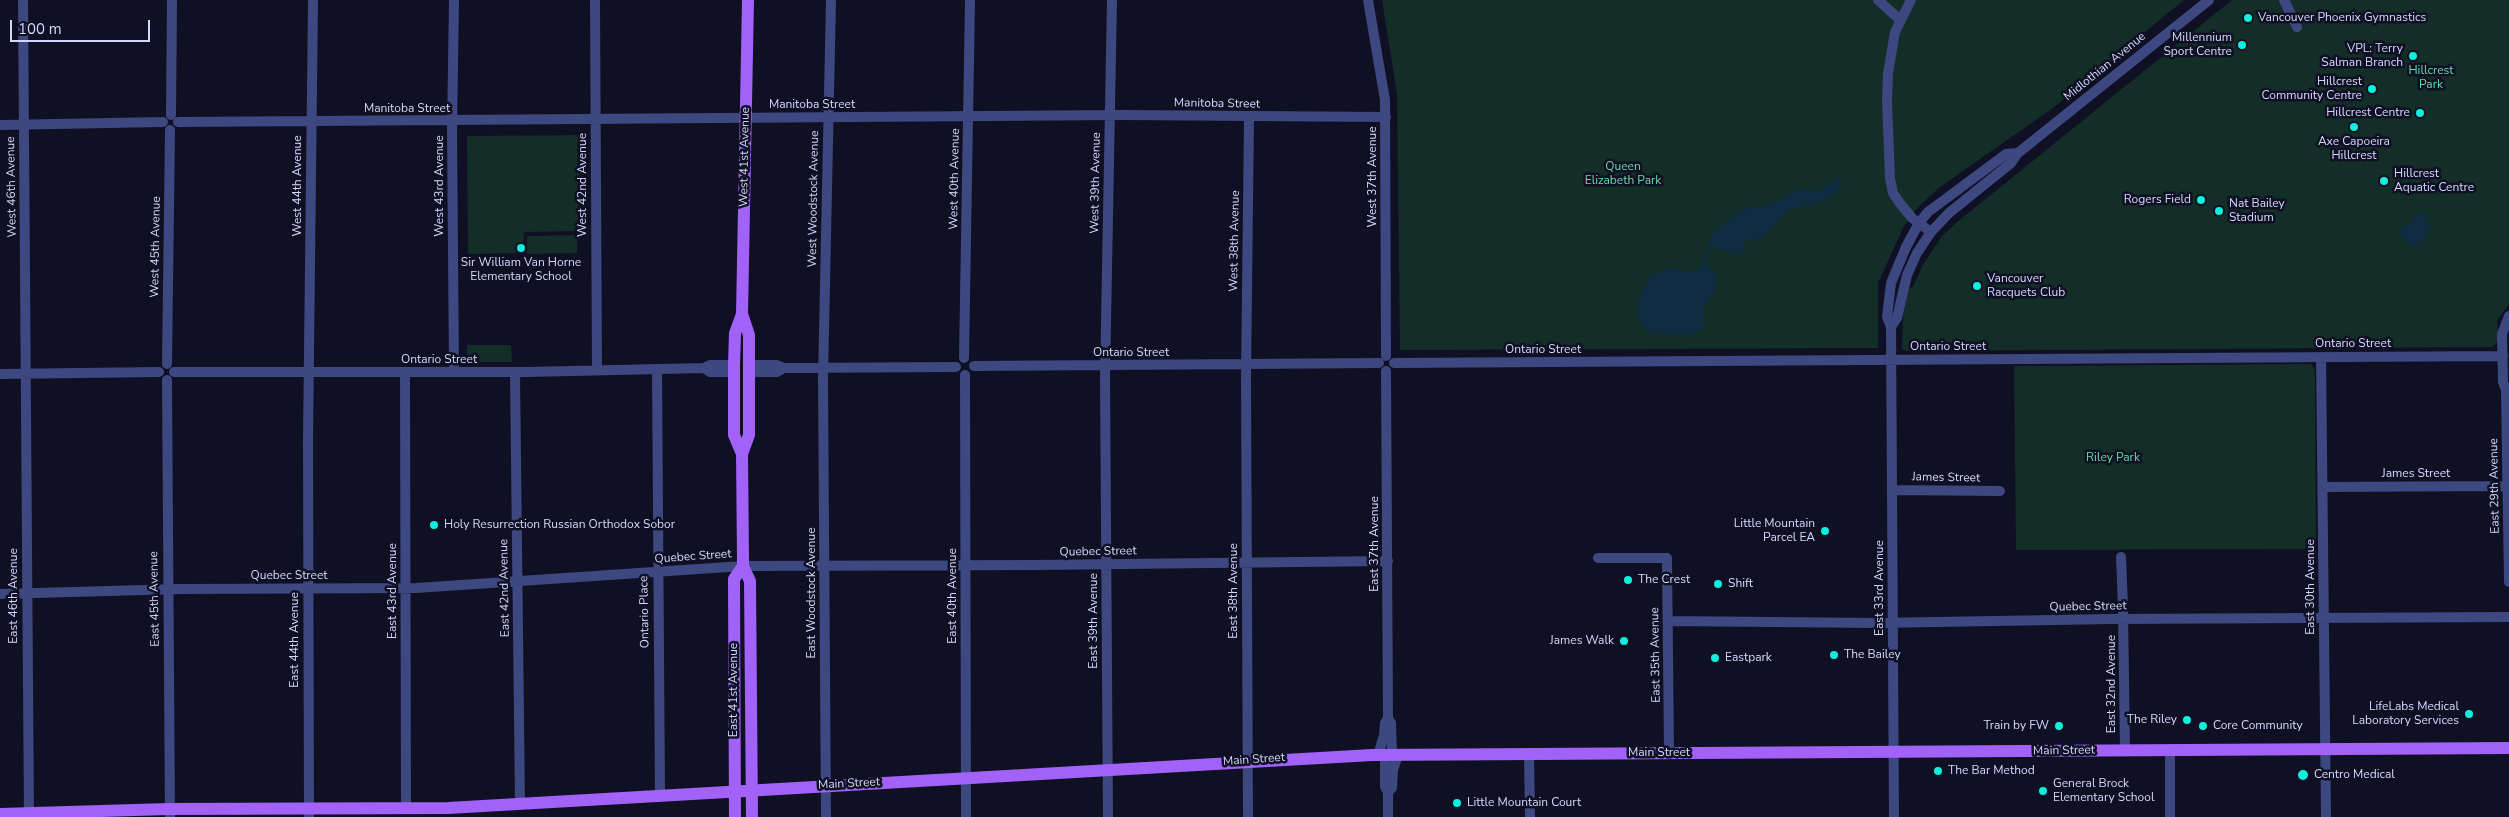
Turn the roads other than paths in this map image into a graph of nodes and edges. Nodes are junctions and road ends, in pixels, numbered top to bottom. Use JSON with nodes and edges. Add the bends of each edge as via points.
{"nodes":[{"id":1,"x":23,"y":0,"type":"edge"},
{"id":2,"x":172,"y":0,"type":"edge"},
{"id":3,"x":314,"y":0,"type":"edge"},
{"id":4,"x":454,"y":0,"type":"edge"},
{"id":5,"x":595,"y":0,"type":"edge"},
{"id":6,"x":748,"y":0,"type":"edge"},
{"id":7,"x":831,"y":0,"type":"edge"},
{"id":8,"x":970,"y":0,"type":"edge"},
{"id":9,"x":1112,"y":0,"type":"edge"},
{"id":10,"x":1368,"y":0,"type":"edge"},
{"id":11,"x":1878,"y":0,"type":"edge"},
{"id":12,"x":1911,"y":0,"type":"edge"},
{"id":13,"x":2209,"y":0,"type":"edge"},
{"id":14,"x":2284,"y":0,"type":"edge"},
{"id":15,"x":1899,"y":19,"type":"junction"},
{"id":16,"x":2298,"y":28,"type":"dead end"},
{"id":17,"x":1110,"y":115,"type":"junction"},
{"id":18,"x":829,"y":117,"type":"junction"},
{"id":19,"x":968,"y":117,"type":"junction"},
{"id":20,"x":1386,"y":117,"type":"junction"},
{"id":21,"x":174,"y":118,"type":"junction"},
{"id":22,"x":745,"y":118,"type":"junction"},
{"id":23,"x":1249,"y":118,"type":"junction"},
{"id":24,"x":595,"y":120,"type":"junction"},
{"id":25,"x":162,"y":122,"type":"junction"},
{"id":26,"x":311,"y":122,"type":"junction"},
{"id":27,"x":452,"y":122,"type":"junction"},
{"id":28,"x":24,"y":124,"type":"junction"},
{"id":29,"x":0,"y":125,"type":"edge"},
{"id":30,"x":170,"y":130,"type":"junction"},
{"id":31,"x":2018,"y":153,"type":"junction"},
{"id":32,"x":1919,"y":223,"type":"junction"},
{"id":33,"x":1931,"y":232,"type":"junction"},
{"id":34,"x":742,"y":314,"type":"junction"},
{"id":35,"x":2509,"y":316,"type":"edge"},
{"id":36,"x":1891,"y":328,"type":"junction"},
{"id":37,"x":2503,"y":356,"type":"junction"},
{"id":38,"x":2318,"y":357,"type":"junction"},
{"id":39,"x":964,"y":358,"type":"junction"},
{"id":40,"x":1892,"y":359,"type":"junction"},
{"id":41,"x":1387,"y":363,"type":"junction"},
{"id":42,"x":167,"y":364,"type":"junction"},
{"id":43,"x":1246,"y":365,"type":"junction"},
{"id":44,"x":956,"y":366,"type":"junction"},
{"id":45,"x":974,"y":366,"type":"junction"},
{"id":46,"x":1105,"y":366,"type":"junction"},
{"id":47,"x":823,"y":368,"type":"junction"},
{"id":48,"x":657,"y":369,"type":"junction"},
{"id":49,"x":734,"y":369,"type":"junction"},
{"id":50,"x":748,"y":369,"type":"junction"},
{"id":51,"x":598,"y":370,"type":"junction"},
{"id":52,"x":159,"y":372,"type":"junction"},
{"id":53,"x":174,"y":372,"type":"junction"},
{"id":54,"x":310,"y":372,"type":"junction"},
{"id":55,"x":454,"y":372,"type":"junction"},
{"id":56,"x":515,"y":372,"type":"junction"},
{"id":57,"x":405,"y":373,"type":"junction"},
{"id":58,"x":0,"y":374,"type":"edge"},
{"id":59,"x":26,"y":374,"type":"junction"},
{"id":60,"x":965,"y":375,"type":"junction"},
{"id":61,"x":167,"y":380,"type":"junction"},
{"id":62,"x":2508,"y":387,"type":"edge"},
{"id":63,"x":742,"y":454,"type":"junction"},
{"id":64,"x":2508,"y":486,"type":"edge"},
{"id":65,"x":2323,"y":487,"type":"junction"},
{"id":66,"x":1892,"y":490,"type":"junction"},
{"id":67,"x":2000,"y":491,"type":"dead end"},
{"id":68,"x":2121,"y":557,"type":"dead end"},
{"id":69,"x":1598,"y":558,"type":"dead end"},
{"id":70,"x":1388,"y":561,"type":"junction"},
{"id":71,"x":1247,"y":562,"type":"junction"},
{"id":72,"x":1106,"y":564,"type":"junction"},
{"id":73,"x":825,"y":565,"type":"junction"},
{"id":74,"x":966,"y":565,"type":"junction"},
{"id":75,"x":743,"y":566,"type":"junction"},
{"id":76,"x":657,"y":572,"type":"junction"},
{"id":77,"x":518,"y":580,"type":"junction"},
{"id":78,"x":2509,"y":582,"type":"edge"},
{"id":79,"x":308,"y":588,"type":"junction"},
{"id":80,"x":406,"y":588,"type":"junction"},
{"id":81,"x":167,"y":589,"type":"junction"},
{"id":82,"x":0,"y":594,"type":"edge"},
{"id":83,"x":26,"y":594,"type":"junction"},
{"id":84,"x":2509,"y":618,"type":"edge"},
{"id":85,"x":2124,"y":619,"type":"junction"},
{"id":86,"x":2324,"y":619,"type":"junction"},
{"id":87,"x":1668,"y":621,"type":"junction"},
{"id":88,"x":1892,"y":623,"type":"junction"},
{"id":89,"x":2509,"y":748,"type":"edge"},
{"id":90,"x":2325,"y":749,"type":"junction"},
{"id":91,"x":2170,"y":750,"type":"junction"},
{"id":92,"x":2124,"y":751,"type":"junction"},
{"id":93,"x":1669,"y":753,"type":"junction"},
{"id":94,"x":1894,"y":753,"type":"junction"},
{"id":95,"x":1528,"y":754,"type":"junction"},
{"id":96,"x":1388,"y":755,"type":"junction"},
{"id":97,"x":1248,"y":761,"type":"junction"},
{"id":98,"x":1108,"y":769,"type":"junction"},
{"id":99,"x":966,"y":777,"type":"junction"},
{"id":100,"x":826,"y":785,"type":"junction"},
{"id":101,"x":752,"y":789,"type":"junction"},
{"id":102,"x":735,"y":790,"type":"junction"},
{"id":103,"x":660,"y":795,"type":"junction"},
{"id":104,"x":520,"y":804,"type":"junction"},
{"id":105,"x":406,"y":808,"type":"junction"},
{"id":106,"x":170,"y":813,"type":"edge"},
{"id":107,"x":309,"y":813,"type":"edge"},
{"id":108,"x":448,"y":813,"type":"edge"},
{"id":109,"x":0,"y":814,"type":"edge"},
{"id":110,"x":29,"y":815,"type":"edge"},
{"id":111,"x":735,"y":817,"type":"edge"},
{"id":112,"x":752,"y":817,"type":"edge"},
{"id":113,"x":826,"y":817,"type":"edge"},
{"id":114,"x":966,"y":817,"type":"edge"},
{"id":115,"x":1108,"y":817,"type":"edge"},
{"id":116,"x":1248,"y":817,"type":"edge"},
{"id":117,"x":1388,"y":817,"type":"edge"},
{"id":118,"x":1530,"y":817,"type":"edge"},
{"id":119,"x":1894,"y":817,"type":"edge"},
{"id":120,"x":2170,"y":817,"type":"edge"},
{"id":121,"x":2326,"y":817,"type":"edge"}],
"edges":[{"from":1,"to":28,"type":"street","name":"West 46th Avenue"},
{"from":2,"to":21,"type":"street"},
{"from":3,"to":26,"type":"street","name":"West 44th Avenue"},
{"from":4,"to":27,"type":"street","name":"West 43rd Avenue"},
{"from":5,"to":24,"type":"street","name":"West 42nd Avenue"},
{"from":6,"to":22,"type":"main road","name":"West 41st Avenue"},
{"from":7,"to":18,"type":"street","name":"West Woodstock Avenue"},
{"from":8,"to":19,"type":"street","name":"West 40th Avenue"},
{"from":9,"to":17,"type":"street","name":"West 39th Avenue"},
{"from":10,"to":20,"type":"street","name":"West 37th Avenue"},
{"from":11,"to":15,"type":"street"},
{"from":12,"to":15,"type":"street"},
{"from":13,"to":31,"type":"street","name":"Midlothian Avenue"},
{"from":14,"to":16,"type":"street"},
{"from":15,"to":32,"type":"street","via":[[1888,73],[1890,179],[1893,193]]},
{"from":17,"to":19,"type":"street","name":"Manitoba Street"},
{"from":17,"to":23,"type":"street","name":"Manitoba Street"},
{"from":17,"to":46,"type":"street","name":"West 39th Avenue"},
{"from":18,"to":19,"type":"street","name":"Manitoba Street"},
{"from":18,"to":22,"type":"street","name":"Manitoba Street"},
{"from":18,"to":47,"type":"street","name":"West Woodstock Avenue"},
{"from":19,"to":39,"type":"street","name":"West 40th Avenue"},
{"from":20,"to":23,"type":"street","name":"Manitoba Street"},
{"from":20,"to":41,"type":"street","name":"West 37th Avenue"},
{"from":21,"to":25,"type":"street","via":[[166,116]]},
{"from":21,"to":26,"type":"street","name":"Manitoba Street"},
{"from":21,"to":30,"type":"street","via":[[176,127]]},
{"from":22,"to":24,"type":"street","name":"Manitoba Street"},
{"from":22,"to":34,"type":"main road","name":"West 41st Avenue"},
{"from":23,"to":43,"type":"street","name":"West 38th Avenue"},
{"from":24,"to":27,"type":"street","name":"Manitoba Street"},
{"from":24,"to":51,"type":"street","name":"West 42nd Avenue"},
{"from":25,"to":28,"type":"street"},
{"from":25,"to":30,"type":"street"},
{"from":26,"to":27,"type":"street","name":"Manitoba Street"},
{"from":26,"to":54,"type":"street","name":"West 44th Avenue"},
{"from":27,"to":55,"type":"street","name":"West 43rd Avenue"},
{"from":28,"to":29,"type":"street"},
{"from":28,"to":59,"type":"street","name":"West 46th Avenue"},
{"from":30,"to":42,"type":"street","name":"West 45th Avenue"},
{"from":31,"to":32,"type":"street","name":"Midlothian Avenue","via":[[2006,154],[1968,180]]},
{"from":31,"to":33,"type":"street","name":"Midlothian Avenue","via":[[2011,163],[1949,213]]},
{"from":32,"to":33,"type":"street"},
{"from":32,"to":36,"type":"street","name":"Midlothian Avenue","via":[[1891,283],[1887,317]]},
{"from":33,"to":36,"type":"street","name":"Midlothian Avenue","via":[[1907,275],[1897,318]]},
{"from":34,"to":49,"type":"main road","name":"West 41st Avenue","via":[[735,333]]},
{"from":34,"to":50,"type":"main road","name":"West 41st Avenue","via":[[749,335]]},
{"from":35,"to":37,"type":"street","name":"East 29th Avenue","via":[[2502,334]]},
{"from":36,"to":40,"type":"street","name":"East 33rd Avenue"},
{"from":37,"to":38,"type":"street","name":"Ontario Street"},
{"from":37,"to":62,"type":"street","name":"East 29th Avenue","via":[[2503,382]]},
{"from":38,"to":40,"type":"street","name":"Ontario Street"},
{"from":38,"to":65,"type":"street","name":"East 30th Avenue"},
{"from":39,"to":44,"type":"street"},
{"from":39,"to":45,"type":"street","via":[[971,360]]},
{"from":40,"to":41,"type":"street","name":"Ontario Street"},
{"from":40,"to":66,"type":"street","name":"East 33rd Avenue"},
{"from":41,"to":43,"type":"street","name":"Ontario Street"},
{"from":41,"to":70,"type":"street","name":"East 37th Avenue"},
{"from":42,"to":52,"type":"street"},
{"from":42,"to":53,"type":"street"},
{"from":43,"to":46,"type":"street","name":"Ontario Street"},
{"from":43,"to":71,"type":"street","name":"East 38th Avenue"},
{"from":44,"to":47,"type":"street"},
{"from":44,"to":60,"type":"street","via":[[959,373]]},
{"from":45,"to":46,"type":"street","name":"Ontario Street"},
{"from":45,"to":60,"type":"street","via":[[972,372]]},
{"from":46,"to":72,"type":"street","name":"East 39th Avenue"},
{"from":47,"to":50,"type":"street","via":[[784,368],[777,365]]},
{"from":47,"to":73,"type":"street","name":"East Woodstock Avenue"},
{"from":48,"to":49,"type":"street","name":"Ontario Street","via":[[704,368],[710,365]]},
{"from":48,"to":51,"type":"street","name":"Ontario Street"},
{"from":48,"to":76,"type":"street","name":"Ontario Place"},
{"from":49,"to":63,"type":"main road","name":"East 41st Avenue","via":[[734,435]]},
{"from":50,"to":63,"type":"main road","name":"East 41st Avenue","via":[[748,436]]},
{"from":51,"to":56,"type":"street","name":"Ontario Street"},
{"from":52,"to":59,"type":"street"},
{"from":52,"to":61,"type":"street","via":[[161,378]]},
{"from":53,"to":54,"type":"street","name":"Ontario Street"},
{"from":53,"to":61,"type":"street"},
{"from":54,"to":57,"type":"street","name":"Ontario Street"},
{"from":54,"to":79,"type":"street","name":"East 44th Avenue"},
{"from":55,"to":56,"type":"street","name":"Ontario Street"},
{"from":55,"to":57,"type":"street","name":"Ontario Street"},
{"from":56,"to":77,"type":"street","name":"East 42nd Avenue"},
{"from":57,"to":80,"type":"street","name":"East 43rd Avenue"},
{"from":58,"to":59,"type":"street"},
{"from":59,"to":83,"type":"street","name":"East 46th Avenue"},
{"from":60,"to":74,"type":"street","name":"East 40th Avenue"},
{"from":61,"to":81,"type":"street","name":"East 45th Avenue"},
{"from":62,"to":64,"type":"street","name":"East 29th Avenue"},
{"from":63,"to":75,"type":"main road","name":"East 41st Avenue"},
{"from":64,"to":65,"type":"street","name":"James Street"},
{"from":64,"to":78,"type":"street","name":"East 29th Avenue"},
{"from":65,"to":86,"type":"street","name":"East 30th Avenue"},
{"from":66,"to":67,"type":"street","name":"James Street"},
{"from":66,"to":88,"type":"street","name":"East 33rd Avenue"},
{"from":68,"to":85,"type":"street","name":"East 32nd Avenue"},
{"from":69,"to":87,"type":"street","name":"East 35th Avenue","via":[[1667,558]]},
{"from":70,"to":71,"type":"street","name":"Quebec Street"},
{"from":70,"to":96,"type":"street","name":"East 37th Avenue","via":[[1388,718],[1392,722]]},
{"from":71,"to":72,"type":"street","name":"Quebec Street"},
{"from":71,"to":97,"type":"street","name":"East 38th Avenue"},
{"from":72,"to":74,"type":"street","name":"Quebec Street"},
{"from":72,"to":98,"type":"street","name":"East 39th Avenue"},
{"from":73,"to":74,"type":"street","name":"Quebec Street"},
{"from":73,"to":75,"type":"street","name":"Quebec Street"},
{"from":73,"to":100,"type":"street","name":"East Woodstock Avenue"},
{"from":74,"to":99,"type":"street","name":"East 40th Avenue"},
{"from":75,"to":76,"type":"street","name":"Quebec Street"},
{"from":75,"to":101,"type":"main road","name":"East 41st Avenue","via":[[750,581]]},
{"from":75,"to":102,"type":"main road","name":"East 41st Avenue","via":[[734,579]]},
{"from":76,"to":77,"type":"street","name":"Quebec Street"},
{"from":76,"to":103,"type":"street","name":"Ontario Place"},
{"from":77,"to":80,"type":"street","name":"Quebec Street"},
{"from":77,"to":104,"type":"street","name":"East 42nd Avenue"},
{"from":79,"to":80,"type":"street","name":"Quebec Street"},
{"from":79,"to":81,"type":"street","name":"Quebec Street"},
{"from":79,"to":107,"type":"street","name":"East 44th Avenue"},
{"from":80,"to":105,"type":"street","name":"East 43rd Avenue"},
{"from":81,"to":83,"type":"street","name":"Quebec Street"},
{"from":81,"to":106,"type":"street","name":"East 45th Avenue"},
{"from":82,"to":83,"type":"street","name":"Quebec Street"},
{"from":83,"to":110,"type":"street","name":"East 46th Avenue"},
{"from":84,"to":86,"type":"street","name":"Quebec Street"},
{"from":85,"to":86,"type":"street","name":"Quebec Street"},
{"from":85,"to":88,"type":"street","name":"Quebec Street"},
{"from":85,"to":92,"type":"street","name":"East 32nd Avenue"},
{"from":86,"to":90,"type":"street","name":"East 30th Avenue"},
{"from":87,"to":88,"type":"street","name":"Quebec Street"},
{"from":87,"to":93,"type":"street","name":"East 35th Avenue"},
{"from":88,"to":94,"type":"street","name":"East 33rd Avenue"},
{"from":89,"to":90,"type":"main road","name":"Main Street"},
{"from":90,"to":91,"type":"main road","name":"Main Street"},
{"from":90,"to":121,"type":"street","name":"East 30th Avenue"},
{"from":91,"to":92,"type":"main road","name":"Main Street"},
{"from":91,"to":120,"type":"street"},
{"from":92,"to":94,"type":"main road","name":"Main Street"},
{"from":93,"to":94,"type":"main road","name":"Main Street"},
{"from":93,"to":95,"type":"main road","name":"Main Street"},
{"from":94,"to":119,"type":"street","name":"East 33rd Avenue"},
{"from":95,"to":96,"type":"main road","name":"Main Street"},
{"from":95,"to":118,"type":"street"},
{"from":96,"to":97,"type":"main road","name":"Main Street"},
{"from":96,"to":117,"type":"street","name":"East 37th Avenue","via":[[1385,787]]},
{"from":97,"to":98,"type":"main road","name":"Main Street"},
{"from":97,"to":116,"type":"street","name":"East 38th Avenue"},
{"from":98,"to":99,"type":"main road","name":"Main Street"},
{"from":98,"to":115,"type":"street","name":"East 39th Avenue"},
{"from":99,"to":100,"type":"main road","name":"Main Street"},
{"from":99,"to":114,"type":"street","name":"East 40th Avenue"},
{"from":100,"to":101,"type":"main road","name":"Main Street"},
{"from":100,"to":113,"type":"street","name":"East Woodstock Avenue"},
{"from":101,"to":102,"type":"main road","name":"Main Street"},
{"from":101,"to":112,"type":"main road","name":"East 41st Avenue"},
{"from":102,"to":103,"type":"main road","name":"Main Street"},
{"from":102,"to":111,"type":"main road","name":"East 41st Avenue"},
{"from":103,"to":104,"type":"main road","name":"Main Street"},
{"from":104,"to":108,"type":"main road","name":"Main Street"},
{"from":105,"to":107,"type":"main road","name":"Main Street"},
{"from":105,"to":108,"type":"main road","name":"Main Street"},
{"from":106,"to":107,"type":"main road","name":"Main Street"},
{"from":106,"to":110,"type":"main road","name":"Main Street"},
{"from":109,"to":110,"type":"main road","name":"Main Street"}]}
